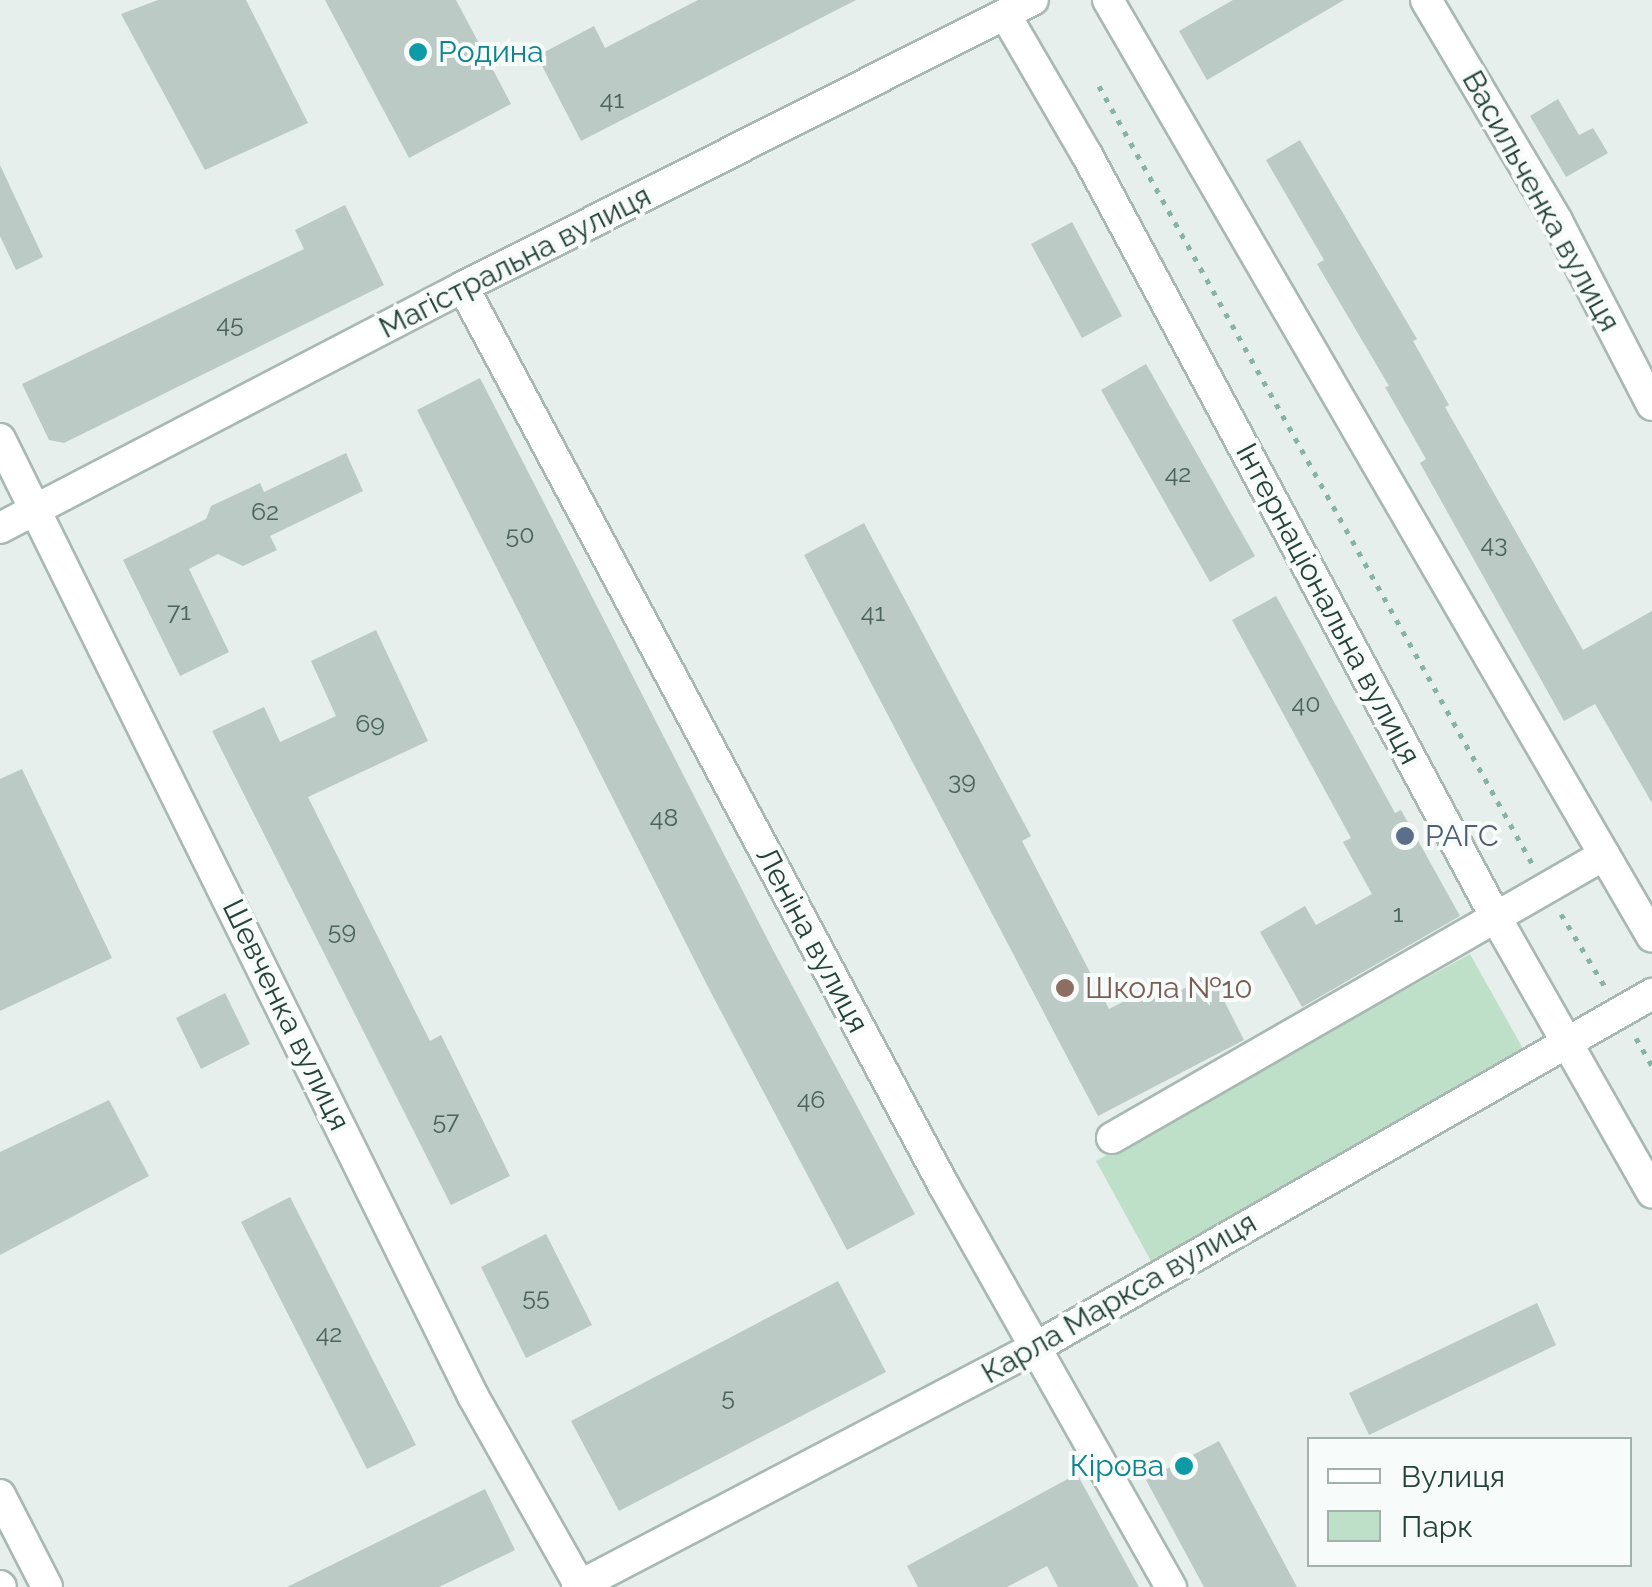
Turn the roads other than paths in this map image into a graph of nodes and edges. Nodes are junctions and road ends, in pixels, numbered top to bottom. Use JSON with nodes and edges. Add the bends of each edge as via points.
{"nodes":[{"id":1,"x":1033,"y":0,"type":"edge"},
{"id":2,"x":1108,"y":0,"type":"edge"},
{"id":3,"x":1426,"y":0,"type":"edge"},
{"id":4,"x":1006,"y":16,"type":"junction"},
{"id":5,"x":464,"y":287,"type":"junction"},
{"id":6,"x":1652,"y":405,"type":"edge"},
{"id":7,"x":0,"y":440,"type":"edge"},
{"id":8,"x":36,"y":507,"type":"junction"},
{"id":9,"x":0,"y":528,"type":"edge"},
{"id":10,"x":1604,"y":855,"type":"junction"},
{"id":11,"x":1496,"y":916,"type":"junction"},
{"id":12,"x":1652,"y":937,"type":"edge"},
{"id":13,"x":1652,"y":994,"type":"edge"},
{"id":14,"x":1568,"y":1041,"type":"junction"},
{"id":15,"x":1112,"y":1138,"type":"dead end"},
{"id":16,"x":1652,"y":1192,"type":"edge"},
{"id":17,"x":1038,"y":1346,"type":"junction"},
{"id":18,"x":0,"y":1495,"type":"edge"},
{"id":19,"x":579,"y":1586,"type":"edge"},
{"id":20,"x":47,"y":1587,"type":"edge"},
{"id":21,"x":1171,"y":1587,"type":"edge"}],
"edges":[{"from":1,"to":4,"type":"street","name":"Магістральна вулиця"},
{"from":2,"to":10,"type":"street"},
{"from":3,"to":6,"type":"street","name":"Васильченка вулиця","via":[[1558,222]]},
{"from":4,"to":5,"type":"street","name":"Магістральна вулиця"},
{"from":4,"to":11,"type":"street","name":"Інтернаціональна вулиця"},
{"from":5,"to":8,"type":"street","name":"Магістральна вулиця"},
{"from":5,"to":17,"type":"street","name":"Леніна вулиця","via":[[934,1168]]},
{"from":7,"to":8,"type":"street","name":"Шевченка вулиця"},
{"from":8,"to":9,"type":"street","name":"Магістральна вулиця"},
{"from":8,"to":19,"type":"street","name":"Шевченка вулиця","via":[[473,1396]]},
{"from":10,"to":11,"type":"street"},
{"from":10,"to":12,"type":"street"},
{"from":11,"to":14,"type":"street","name":"Інтернаціональна вулиця"},
{"from":11,"to":15,"type":"street"},
{"from":13,"to":14,"type":"street","name":"Карла Маркса вулиця"},
{"from":14,"to":16,"type":"street","name":"Інтернаціональна вулиця"},
{"from":14,"to":17,"type":"street","name":"Карла Маркса вулиця"},
{"from":17,"to":19,"type":"street","name":"Карла Маркса вулиця"},
{"from":17,"to":21,"type":"street","name":"Леніна вулиця"},
{"from":18,"to":20,"type":"street"}]}
